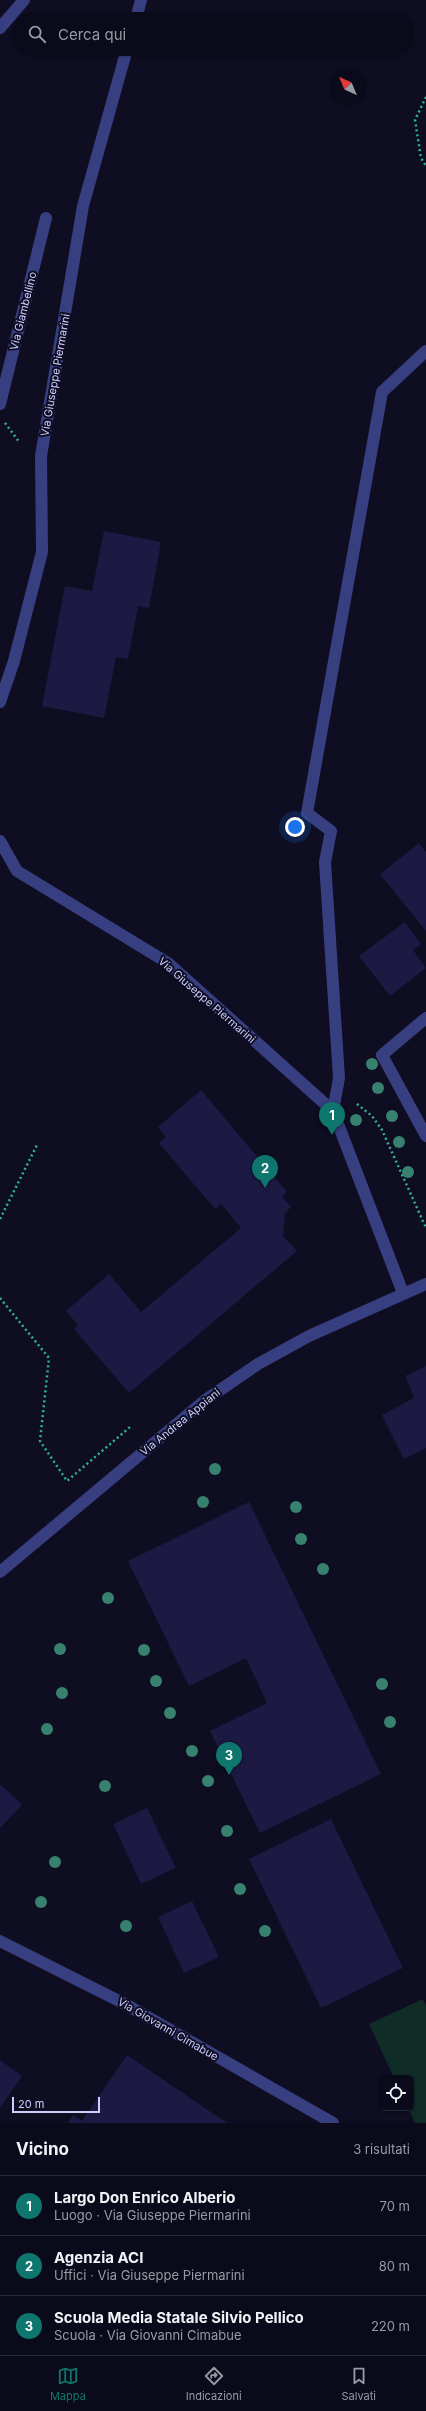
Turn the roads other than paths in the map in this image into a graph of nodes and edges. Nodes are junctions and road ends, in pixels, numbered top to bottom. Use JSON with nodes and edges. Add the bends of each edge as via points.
{"nodes":[{"id":1,"x":24,"y":0,"type":"edge"},
{"id":2,"x":141,"y":0,"type":"edge"},
{"id":3,"x":14,"y":12,"type":"edge"},
{"id":4,"x":138,"y":12,"type":"edge"},
{"id":5,"x":12,"y":14,"type":"edge"},
{"id":6,"x":0,"y":28,"type":"edge"},
{"id":7,"x":125,"y":56,"type":"edge"},
{"id":8,"x":46,"y":218,"type":"dead end"},
{"id":9,"x":426,"y":351,"type":"edge"},
{"id":10,"x":0,"y":404,"type":"edge"},
{"id":11,"x":0,"y":702,"type":"edge"},
{"id":12,"x":0,"y":841,"type":"edge"},
{"id":13,"x":426,"y":1018,"type":"edge"},
{"id":14,"x":333,"y":1111,"type":"junction"},
{"id":15,"x":426,"y":1136,"type":"edge"},
{"id":16,"x":426,"y":1284,"type":"edge"},
{"id":17,"x":403,"y":1293,"type":"junction"},
{"id":18,"x":0,"y":1572,"type":"edge"},
{"id":19,"x":0,"y":1940,"type":"edge"},
{"id":20,"x":333,"y":2123,"type":"edge"}],
"edges":[{"from":1,"to":3,"type":"street"},
{"from":2,"to":4,"type":"street"},
{"from":5,"to":6,"type":"street"},
{"from":7,"to":11,"type":"street","name":"Via Giuseppe Piermarini","via":[[83,206],[41,456],[42,552],[14,661]]},
{"from":8,"to":10,"type":"street","name":"Via Giambellino"},
{"from":9,"to":14,"type":"street","via":[[382,392],[307,814],[330,831],[325,862],[339,1078]]},
{"from":12,"to":14,"type":"street","name":"Via Giuseppe Piermarini","via":[[17,871],[168,963]]},
{"from":13,"to":15,"type":"street","via":[[382,1055]]},
{"from":14,"to":17,"type":"street","name":"Via Giuseppe Piermarini"},
{"from":16,"to":17,"type":"street","name":"Via Andrea Appiani"},
{"from":17,"to":18,"type":"street","name":"Via Andrea Appiani","via":[[273,1356],[204,1401]]},
{"from":19,"to":20,"type":"street","name":"Via Giovanni Cimabue","via":[[125,2004]]}]}
